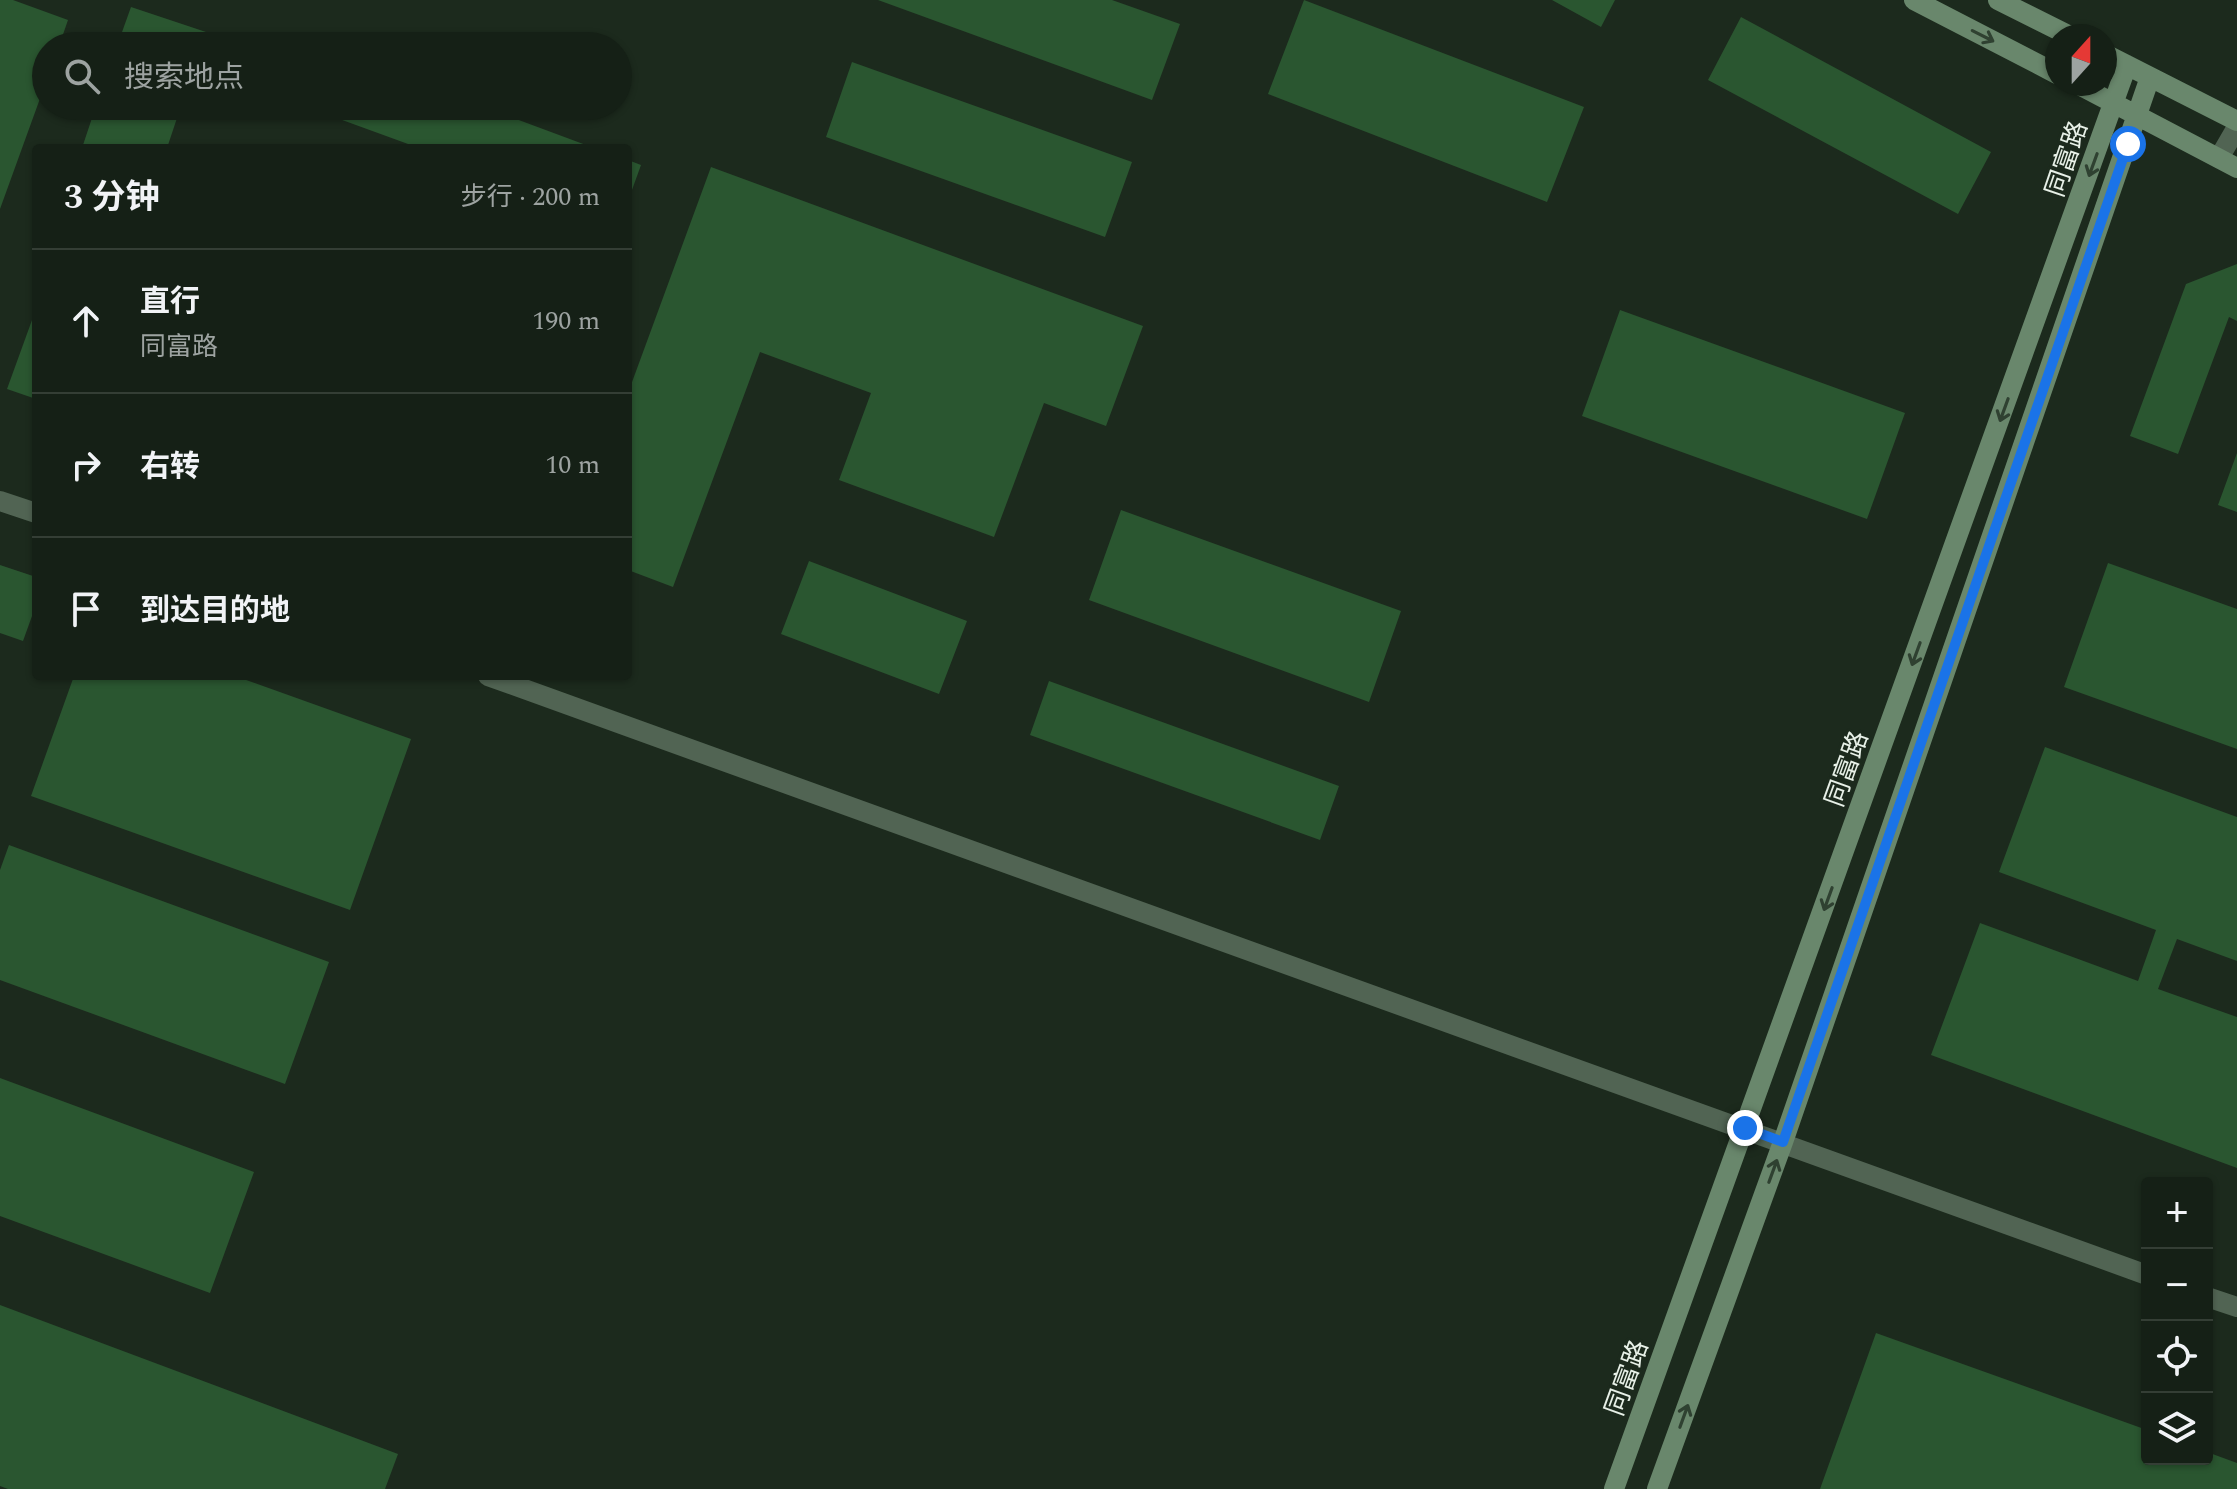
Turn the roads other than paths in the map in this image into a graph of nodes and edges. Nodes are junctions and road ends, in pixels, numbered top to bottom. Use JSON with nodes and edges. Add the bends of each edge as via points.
{"nodes":[{"id":1,"x":1914,"y":0,"type":"edge"},
{"id":2,"x":1998,"y":0,"type":"edge"},
{"id":3,"x":2046,"y":24,"type":"edge"},
{"id":4,"x":2117,"y":60,"type":"edge"},
{"id":5,"x":2127,"y":65,"type":"junction"},
{"id":6,"x":2045,"y":68,"type":"edge"},
{"id":7,"x":2150,"y":77,"type":"junction"},
{"id":8,"x":2100,"y":96,"type":"edge"},
{"id":9,"x":2113,"y":103,"type":"junction"},
{"id":10,"x":2138,"y":116,"type":"junction"},
{"id":11,"x":2237,"y":124,"type":"edge"},
{"id":12,"x":2228,"y":163,"type":"edge"},
{"id":13,"x":0,"y":501,"type":"edge"},
{"id":14,"x":32,"y":512,"type":"edge"},
{"id":15,"x":499,"y":680,"type":"edge"},
{"id":16,"x":1745,"y":1128,"type":"junction"},
{"id":17,"x":1783,"y":1142,"type":"junction"},
{"id":18,"x":2141,"y":1273,"type":"edge"},
{"id":19,"x":2213,"y":1299,"type":"edge"},
{"id":20,"x":2237,"y":1307,"type":"edge"},
{"id":21,"x":1614,"y":1489,"type":"edge"},
{"id":22,"x":1657,"y":1489,"type":"edge"}],
"edges":[{"from":1,"to":6,"type":"street","one_way":true},
{"from":2,"to":3,"type":"street"},
{"from":4,"to":5,"type":"street"},
{"from":5,"to":7,"type":"street"},
{"from":5,"to":9,"type":"street","name":"同富路"},
{"from":7,"to":10,"type":"street","name":"同富路"},
{"from":7,"to":11,"type":"street"},
{"from":8,"to":9,"type":"street"},
{"from":9,"to":10,"type":"street"},
{"from":9,"to":16,"type":"street","name":"同富路","one_way":true},
{"from":10,"to":12,"type":"street"},
{"from":10,"to":17,"type":"street","name":"同富路"},
{"from":11,"to":12,"type":"street"},
{"from":13,"to":14,"type":"street"},
{"from":15,"to":16,"type":"street"},
{"from":16,"to":17,"type":"street"},
{"from":16,"to":21,"type":"street","name":"同富路"},
{"from":17,"to":18,"type":"street"},
{"from":22,"to":17,"type":"street","name":"同富路","one_way":true},
{"from":19,"to":20,"type":"street"}]}
